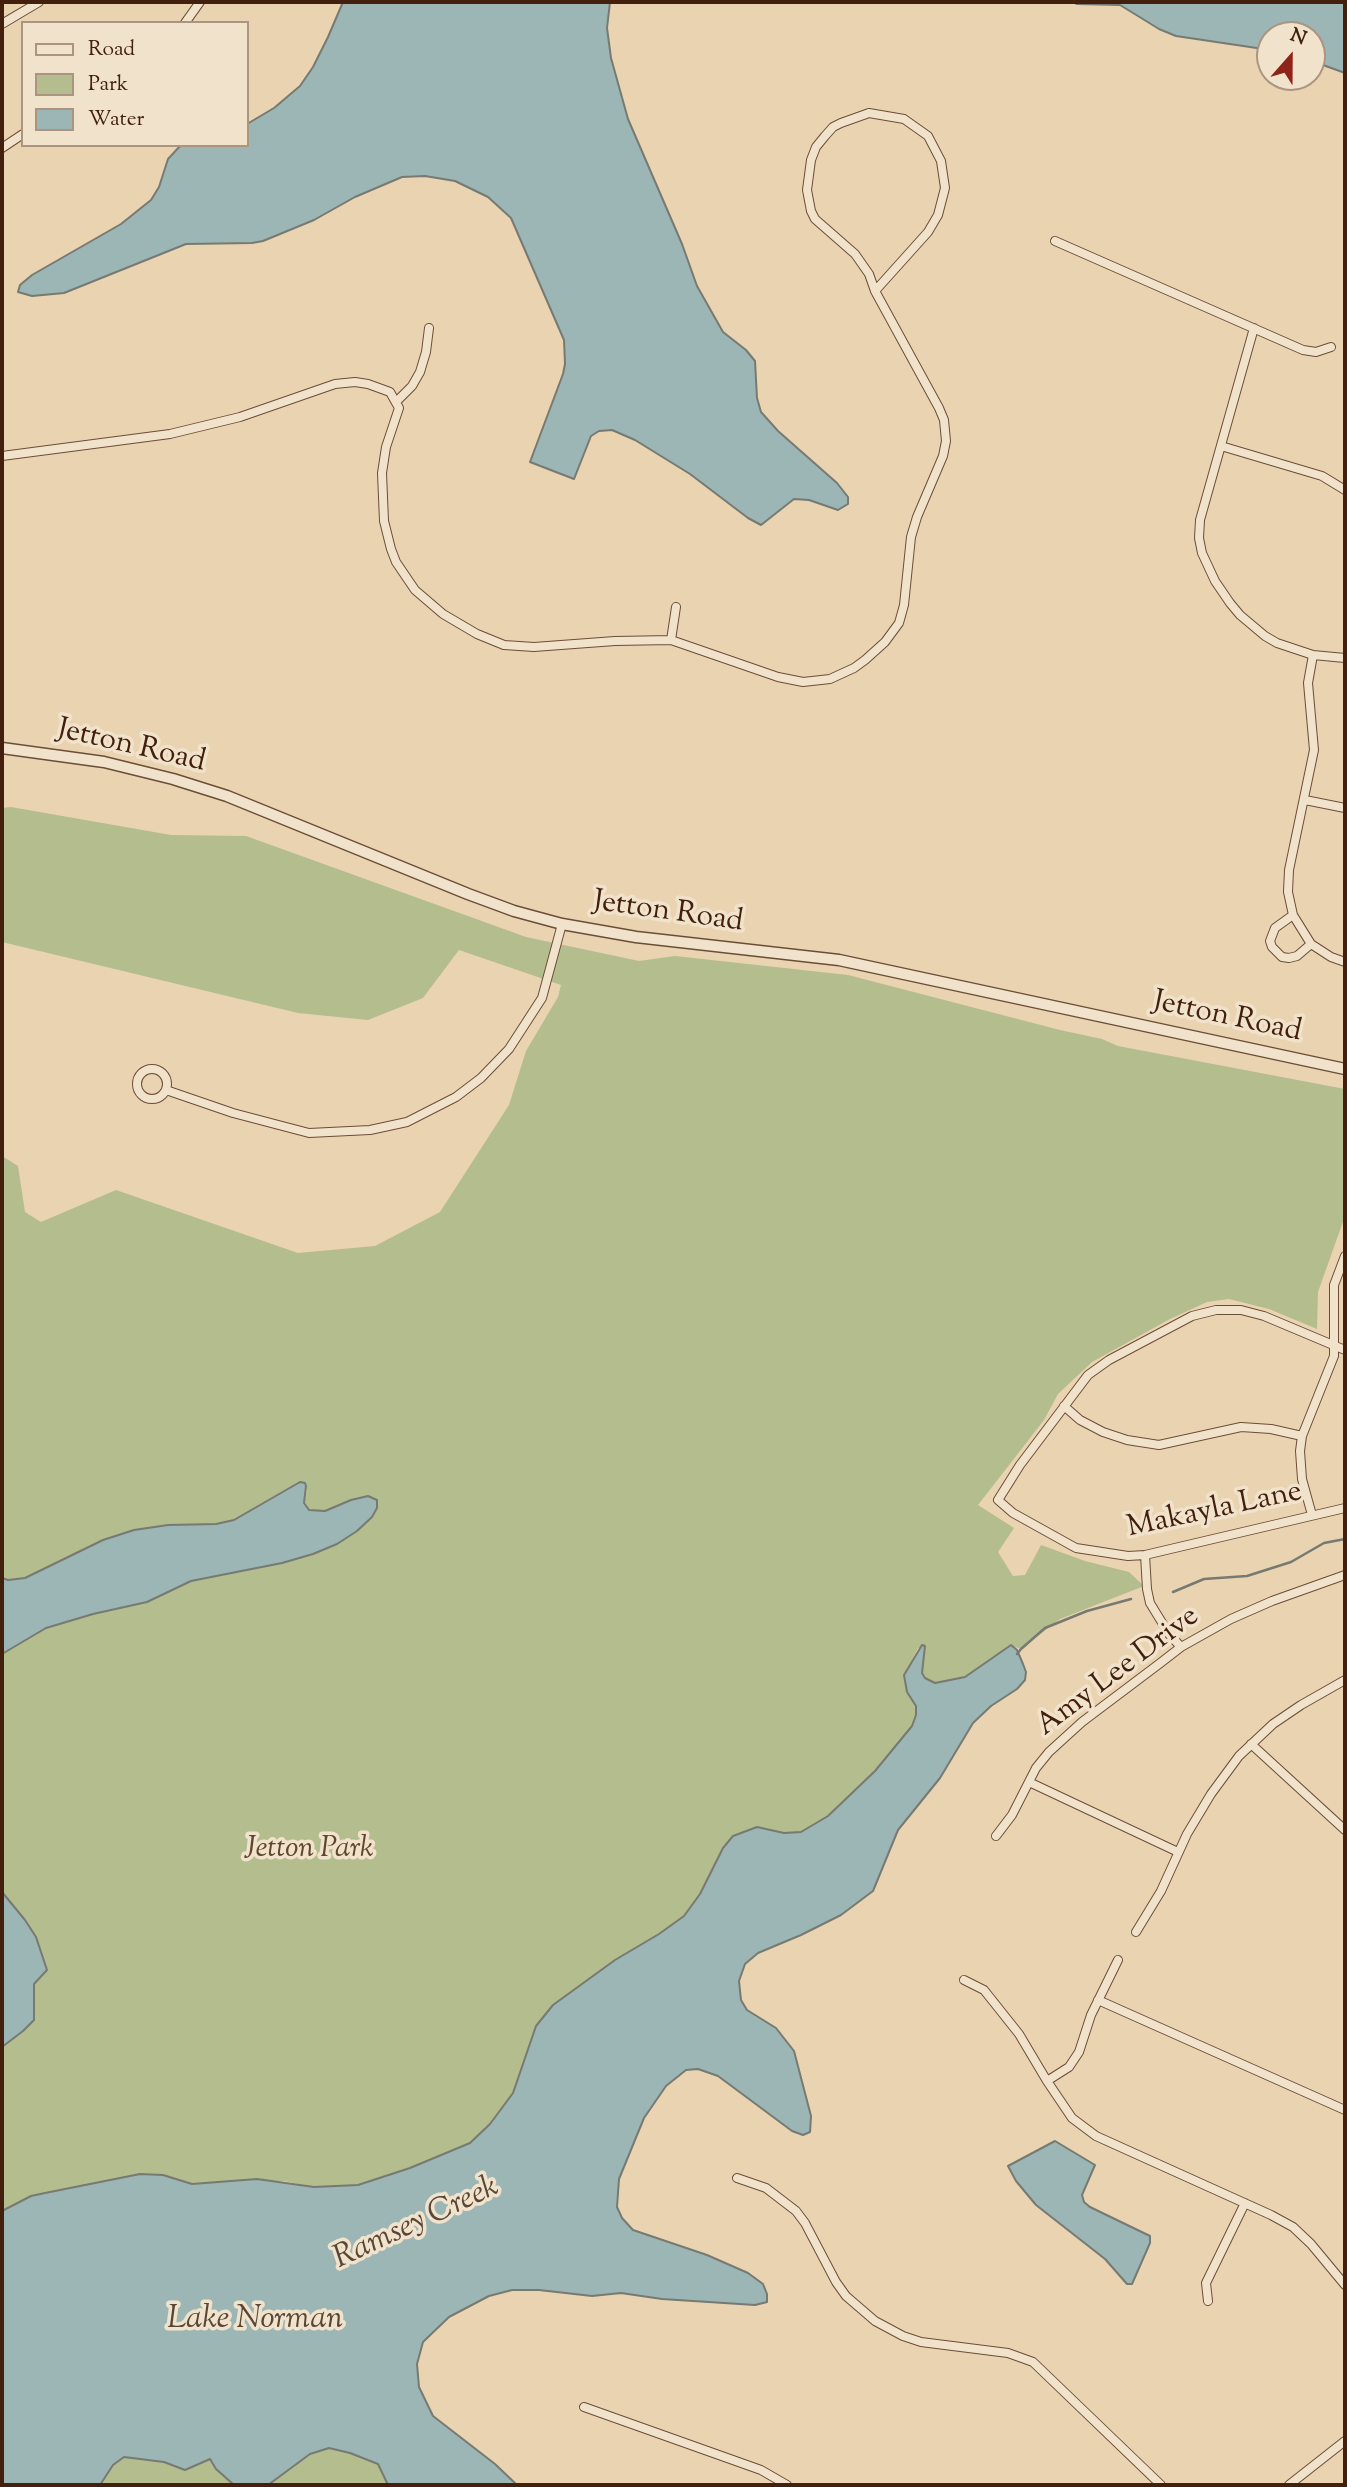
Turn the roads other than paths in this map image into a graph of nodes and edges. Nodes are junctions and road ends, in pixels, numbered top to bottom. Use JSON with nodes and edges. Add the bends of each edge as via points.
{"nodes":[{"id":1,"x":39,"y":2,"type":"edge"},
{"id":2,"x":200,"y":2,"type":"edge"},
{"id":3,"x":186,"y":21,"type":"edge"},
{"id":4,"x":2,"y":24,"type":"edge"},
{"id":5,"x":21,"y":135,"type":"edge"},
{"id":6,"x":2,"y":148,"type":"edge"},
{"id":7,"x":1055,"y":241,"type":"dead end"},
{"id":8,"x":875,"y":291,"type":"junction"},
{"id":9,"x":429,"y":328,"type":"dead end"},
{"id":10,"x":1254,"y":328,"type":"junction"},
{"id":11,"x":1331,"y":347,"type":"dead end"},
{"id":12,"x":397,"y":401,"type":"junction"},
{"id":13,"x":1221,"y":446,"type":"junction"},
{"id":14,"x":2,"y":456,"type":"edge"},
{"id":15,"x":1345,"y":490,"type":"edge"},
{"id":16,"x":676,"y":607,"type":"dead end"},
{"id":17,"x":671,"y":640,"type":"junction"},
{"id":18,"x":1313,"y":655,"type":"junction"},
{"id":19,"x":1345,"y":658,"type":"edge"},
{"id":20,"x":2,"y":748,"type":"edge"},
{"id":21,"x":1305,"y":800,"type":"junction"},
{"id":22,"x":1345,"y":808,"type":"edge"},
{"id":23,"x":1293,"y":915,"type":"junction"},
{"id":24,"x":562,"y":924,"type":"junction"},
{"id":25,"x":1311,"y":944,"type":"junction"},
{"id":26,"x":1345,"y":962,"type":"edge"},
{"id":27,"x":1345,"y":1069,"type":"edge"},
{"id":28,"x":166,"y":1090,"type":"dead end"},
{"id":29,"x":1345,"y":1256,"type":"edge"},
{"id":30,"x":1333,"y":1346,"type":"junction"},
{"id":31,"x":1345,"y":1350,"type":"edge"},
{"id":32,"x":1064,"y":1406,"type":"junction"},
{"id":33,"x":1303,"y":1436,"type":"junction"},
{"id":34,"x":1345,"y":1508,"type":"edge"},
{"id":35,"x":1312,"y":1515,"type":"junction"},
{"id":36,"x":1144,"y":1555,"type":"junction"},
{"id":37,"x":1345,"y":1575,"type":"edge"},
{"id":38,"x":1181,"y":1647,"type":"junction"},
{"id":39,"x":1345,"y":1680,"type":"edge"},
{"id":40,"x":1251,"y":1744,"type":"junction"},
{"id":41,"x":1029,"y":1782,"type":"junction"},
{"id":42,"x":1345,"y":1830,"type":"edge"},
{"id":43,"x":996,"y":1836,"type":"dead end"},
{"id":44,"x":1178,"y":1852,"type":"junction"},
{"id":45,"x":1136,"y":1933,"type":"dead end"},
{"id":46,"x":1118,"y":1960,"type":"dead end"},
{"id":47,"x":964,"y":1980,"type":"dead end"},
{"id":48,"x":1098,"y":2000,"type":"junction"},
{"id":49,"x":1046,"y":2081,"type":"junction"},
{"id":50,"x":1345,"y":2110,"type":"edge"},
{"id":51,"x":737,"y":2178,"type":"dead end"},
{"id":52,"x":1245,"y":2203,"type":"junction"},
{"id":53,"x":1345,"y":2285,"type":"edge"},
{"id":54,"x":1208,"y":2301,"type":"dead end"},
{"id":55,"x":584,"y":2407,"type":"dead end"},
{"id":56,"x":1345,"y":2441,"type":"edge"},
{"id":57,"x":788,"y":2485,"type":"edge"},
{"id":58,"x":1161,"y":2485,"type":"edge"},
{"id":59,"x":1289,"y":2485,"type":"edge"}],
"edges":[{"from":1,"to":4,"type":"street"},
{"from":2,"to":3,"type":"street"},
{"from":5,"to":6,"type":"street"},
{"from":7,"to":10,"type":"street"},
{"from":8,"to":8,"type":"street","via":[[928,232],[945,188],[941,161],[928,136],[904,119],[869,113],[833,127],[816,147],[807,190],[816,219],[855,254]]},
{"from":8,"to":17,"type":"street","via":[[946,429],[943,456],[911,537],[899,623],[885,642],[854,668],[816,682],[778,677]]},
{"from":9,"to":12,"type":"street","via":[[420,372]]},
{"from":10,"to":11,"type":"street","via":[[1303,350]]},
{"from":10,"to":13,"type":"street"},
{"from":12,"to":14,"type":"street","via":[[390,392],[345,382],[183,432]]},
{"from":12,"to":17,"type":"street","via":[[400,408],[382,473],[384,521],[396,562],[428,602],[477,634],[504,645]]},
{"from":13,"to":15,"type":"street","via":[[1322,475]]},
{"from":13,"to":18,"type":"street","via":[[1199,528],[1207,565],[1230,603],[1250,624],[1277,643]]},
{"from":16,"to":17,"type":"street"},
{"from":18,"to":19,"type":"street"},
{"from":18,"to":21,"type":"street","via":[[1308,683],[1314,750]]},
{"from":20,"to":24,"type":"street","name":"Jetton Road","via":[[104,762],[173,779],[227,796],[468,894]]},
{"from":21,"to":22,"type":"street"},
{"from":21,"to":23,"type":"street","via":[[1289,870]]},
{"from":23,"to":25,"type":"street"},
{"from":23,"to":25,"type":"street","via":[[1275,928],[1272,947],[1289,958]]},
{"from":24,"to":27,"type":"street","name":"Jetton Road","via":[[839,960]]},
{"from":24,"to":28,"type":"street","via":[[542,998],[514,1043],[456,1097],[407,1122],[370,1130],[309,1133]]},
{"from":25,"to":26,"type":"street"},
{"from":29,"to":30,"type":"street","via":[[1334,1285]]},
{"from":30,"to":31,"type":"street","name":"Makayla Lane"},
{"from":30,"to":32,"type":"street","name":"Makayla Lane","via":[[1264,1316],[1216,1310],[1192,1316],[1109,1360],[1088,1374]]},
{"from":30,"to":33,"type":"street","via":[[1334,1356]]},
{"from":32,"to":33,"type":"street","via":[[1103,1432],[1159,1445],[1241,1427]]},
{"from":32,"to":36,"type":"street","name":"Makayla Lane","via":[[998,1500],[1076,1548]]},
{"from":33,"to":35,"type":"street","via":[[1299,1464]]},
{"from":34,"to":35,"type":"street","name":"Makayla Lane"},
{"from":35,"to":36,"type":"street","name":"Makayla Lane"},
{"from":36,"to":38,"type":"street","via":[[1150,1603]]},
{"from":37,"to":38,"type":"street","name":"Amy Lee Drive","via":[[1272,1601]]},
{"from":38,"to":41,"type":"street","name":"Amy Lee Drive","via":[[1065,1736],[1042,1759]]},
{"from":39,"to":40,"type":"street","via":[[1301,1704]]},
{"from":40,"to":42,"type":"street"},
{"from":40,"to":44,"type":"street","via":[[1211,1794]]},
{"from":41,"to":43,"type":"street","name":"Amy Lee Drive"},
{"from":41,"to":44,"type":"street"},
{"from":44,"to":45,"type":"street"},
{"from":46,"to":48,"type":"street"},
{"from":47,"to":49,"type":"street","via":[[984,1990],[1019,2034]]},
{"from":48,"to":49,"type":"street","via":[[1079,2052],[1069,2067]]},
{"from":48,"to":50,"type":"street"},
{"from":49,"to":52,"type":"street","via":[[1072,2118],[1096,2136]]},
{"from":51,"to":58,"type":"street","via":[[766,2189],[796,2211],[836,2283],[875,2321],[921,2342],[1007,2353],[1032,2362]]},
{"from":52,"to":53,"type":"street","via":[[1293,2227]]},
{"from":52,"to":54,"type":"street","via":[[1206,2283]]},
{"from":55,"to":57,"type":"street","via":[[761,2469]]},
{"from":56,"to":59,"type":"street"}]}
